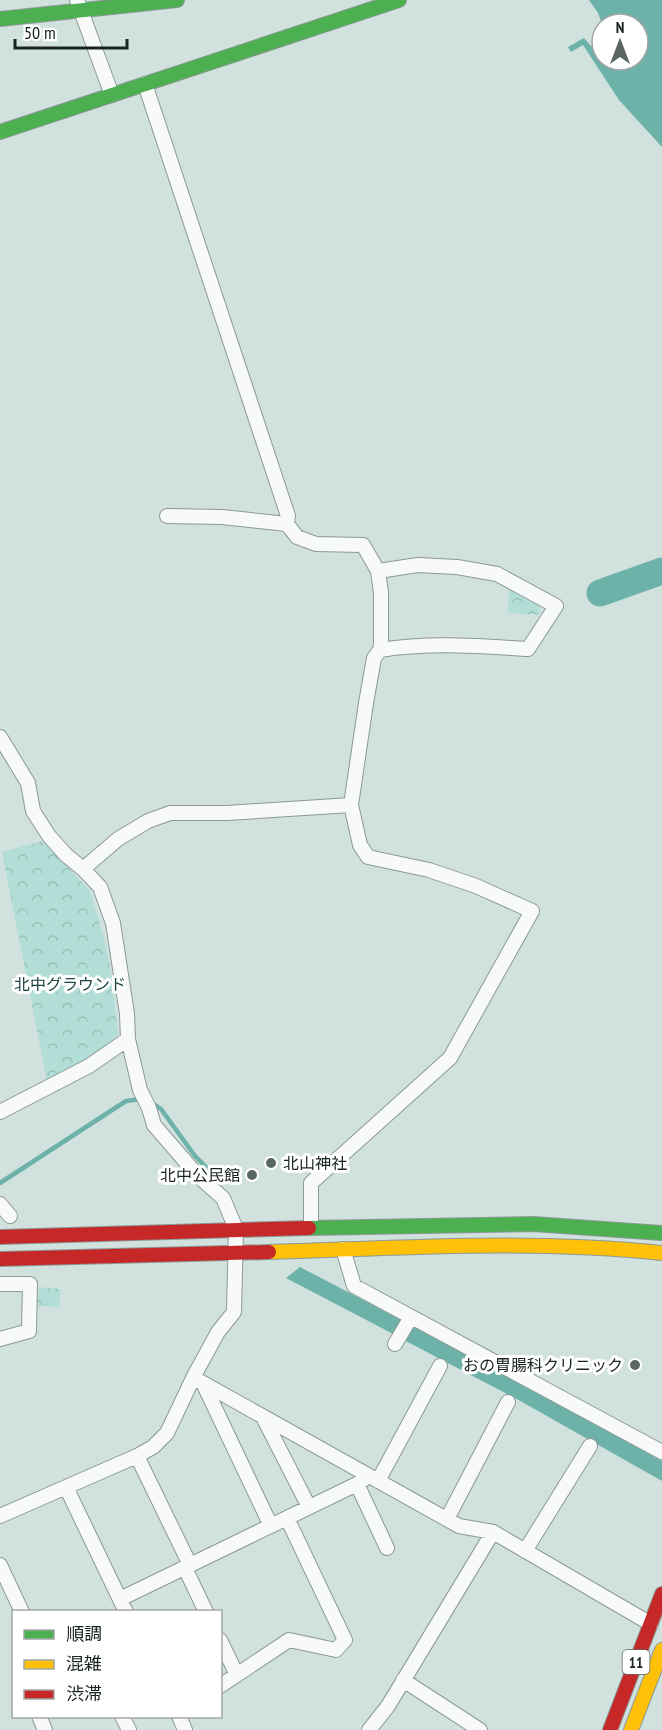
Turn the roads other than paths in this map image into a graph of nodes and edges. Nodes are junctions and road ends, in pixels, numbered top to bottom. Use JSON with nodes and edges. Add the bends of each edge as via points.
{"nodes":[{"id":1,"x":177,"y":0,"type":"edge"},
{"id":2,"x":399,"y":0,"type":"edge"},
{"id":3,"x":79,"y":6,"type":"edge"},
{"id":4,"x":0,"y":19,"type":"edge"},
{"id":5,"x":145,"y":84,"type":"junction"},
{"id":6,"x":112,"y":95,"type":"junction"},
{"id":7,"x":0,"y":132,"type":"edge"},
{"id":8,"x":167,"y":516,"type":"dead end"},
{"id":9,"x":287,"y":524,"type":"junction"},
{"id":10,"x":378,"y":571,"type":"junction"},
{"id":11,"x":380,"y":650,"type":"junction"},
{"id":12,"x":0,"y":737,"type":"edge"},
{"id":13,"x":351,"y":805,"type":"junction"},
{"id":14,"x":83,"y":869,"type":"junction"},
{"id":15,"x":128,"y":1039,"type":"junction"},
{"id":16,"x":0,"y":1112,"type":"edge"},
{"id":17,"x":0,"y":1204,"type":"edge"},
{"id":18,"x":10,"y":1216,"type":"dead end"},
{"id":19,"x":311,"y":1228,"type":"junction"},
{"id":20,"x":236,"y":1229,"type":"junction"},
{"id":21,"x":662,"y":1233,"type":"edge"},
{"id":22,"x":0,"y":1237,"type":"edge"},
{"id":23,"x":343,"y":1249,"type":"junction"},
{"id":24,"x":236,"y":1252,"type":"junction"},
{"id":25,"x":662,"y":1252,"type":"edge"},
{"id":26,"x":0,"y":1259,"type":"edge"},
{"id":27,"x":0,"y":1284,"type":"edge"},
{"id":28,"x":411,"y":1317,"type":"junction"},
{"id":29,"x":0,"y":1339,"type":"edge"},
{"id":30,"x":395,"y":1344,"type":"dead end"},
{"id":31,"x":440,"y":1366,"type":"dead end"},
{"id":32,"x":199,"y":1380,"type":"junction"},
{"id":33,"x":508,"y":1402,"type":"dead end"},
{"id":34,"x":264,"y":1417,"type":"junction"},
{"id":35,"x":590,"y":1446,"type":"dead end"},
{"id":36,"x":662,"y":1452,"type":"edge"},
{"id":37,"x":137,"y":1456,"type":"junction"},
{"id":38,"x":374,"y":1478,"type":"junction"},
{"id":39,"x":357,"y":1484,"type":"junction"},
{"id":40,"x":66,"y":1487,"type":"junction"},
{"id":41,"x":309,"y":1507,"type":"junction"},
{"id":42,"x":1,"y":1513,"type":"edge"},
{"id":43,"x":287,"y":1518,"type":"junction"},
{"id":44,"x":447,"y":1520,"type":"junction"},
{"id":45,"x":271,"y":1526,"type":"junction"},
{"id":46,"x":493,"y":1532,"type":"junction"},
{"id":47,"x":387,"y":1548,"type":"dead end"},
{"id":48,"x":525,"y":1551,"type":"junction"},
{"id":49,"x":0,"y":1565,"type":"edge"},
{"id":50,"x":188,"y":1567,"type":"junction"},
{"id":51,"x":662,"y":1594,"type":"edge"},
{"id":52,"x":123,"y":1605,"type":"edge"},
{"id":53,"x":22,"y":1610,"type":"edge"},
{"id":54,"x":206,"y":1610,"type":"edge"},
{"id":55,"x":651,"y":1624,"type":"junction"},
{"id":56,"x":222,"y":1644,"type":"edge"},
{"id":57,"x":662,"y":1650,"type":"edge"},
{"id":58,"x":237,"y":1675,"type":"junction"},
{"id":59,"x":403,"y":1680,"type":"junction"},
{"id":60,"x":222,"y":1685,"type":"edge"},
{"id":61,"x":369,"y":1730,"type":"edge"},
{"id":62,"x":480,"y":1730,"type":"edge"},
{"id":63,"x":610,"y":1730,"type":"edge"},
{"id":64,"x":631,"y":1730,"type":"edge"}],
"edges":[{"from":1,"to":3,"type":"street"},
{"from":2,"to":5,"type":"street"},
{"from":3,"to":4,"type":"street"},
{"from":3,"to":6,"type":"street"},
{"from":5,"to":6,"type":"street"},
{"from":5,"to":9,"type":"street","via":[[260,427],[288,516]]},
{"from":6,"to":7,"type":"street"},
{"from":8,"to":9,"type":"street"},
{"from":9,"to":10,"type":"street","via":[[297,537],[316,544],[363,544]]},
{"from":10,"to":11,"type":"street"},
{"from":10,"to":11,"type":"street","via":[[418,565],[497,574],[556,606],[528,649],[456,644]]},
{"from":11,"to":13,"type":"street","via":[[370,681]]},
{"from":12,"to":14,"type":"street","via":[[28,783],[33,811],[60,848]]},
{"from":13,"to":14,"type":"street","via":[[170,813],[118,839]]},
{"from":13,"to":19,"type":"street","via":[[360,845],[368,857],[438,873],[532,911],[450,1058],[311,1183]]},
{"from":14,"to":15,"type":"street","via":[[100,887],[113,923],[128,1014]]},
{"from":15,"to":16,"type":"street","via":[[88,1066]]},
{"from":15,"to":20,"type":"street","via":[[140,1090],[154,1125],[198,1176],[223,1198]]},
{"from":17,"to":18,"type":"street"},
{"from":19,"to":20,"type":"street"},
{"from":19,"to":21,"type":"street","via":[[533,1224]]},
{"from":20,"to":22,"type":"street"},
{"from":20,"to":24,"type":"street"},
{"from":23,"to":24,"type":"street"},
{"from":23,"to":25,"type":"street","via":[[608,1247]]},
{"from":23,"to":28,"type":"street","via":[[354,1286]]},
{"from":24,"to":26,"type":"street"},
{"from":24,"to":32,"type":"street","via":[[234,1312],[195,1374]]},
{"from":27,"to":29,"type":"street","via":[[30,1284],[29,1331]]},
{"from":28,"to":30,"type":"street"},
{"from":28,"to":36,"type":"street"},
{"from":31,"to":38,"type":"street"},
{"from":32,"to":34,"type":"street"},
{"from":32,"to":37,"type":"street","via":[[167,1433]]},
{"from":32,"to":45,"type":"street"},
{"from":33,"to":44,"type":"street"},
{"from":34,"to":38,"type":"street"},
{"from":34,"to":41,"type":"street"},
{"from":35,"to":48,"type":"street"},
{"from":37,"to":40,"type":"street"},
{"from":37,"to":50,"type":"street"},
{"from":38,"to":39,"type":"street"},
{"from":38,"to":44,"type":"street"},
{"from":39,"to":41,"type":"street"},
{"from":39,"to":47,"type":"street"},
{"from":40,"to":42,"type":"street"},
{"from":40,"to":52,"type":"street"},
{"from":41,"to":43,"type":"street"},
{"from":43,"to":45,"type":"street"},
{"from":43,"to":58,"type":"street","via":[[345,1640],[336,1650],[288,1640]]},
{"from":44,"to":46,"type":"street"},
{"from":45,"to":50,"type":"street"},
{"from":46,"to":48,"type":"street"},
{"from":46,"to":59,"type":"street"},
{"from":48,"to":55,"type":"street"},
{"from":49,"to":53,"type":"street"},
{"from":50,"to":52,"type":"street"},
{"from":50,"to":54,"type":"street"},
{"from":51,"to":55,"type":"street","number":"11"},
{"from":55,"to":63,"type":"street","number":"11"},
{"from":56,"to":58,"type":"street"},
{"from":57,"to":64,"type":"street","number":"11"},
{"from":58,"to":60,"type":"street"},
{"from":59,"to":61,"type":"street"},
{"from":59,"to":62,"type":"street"}]}
